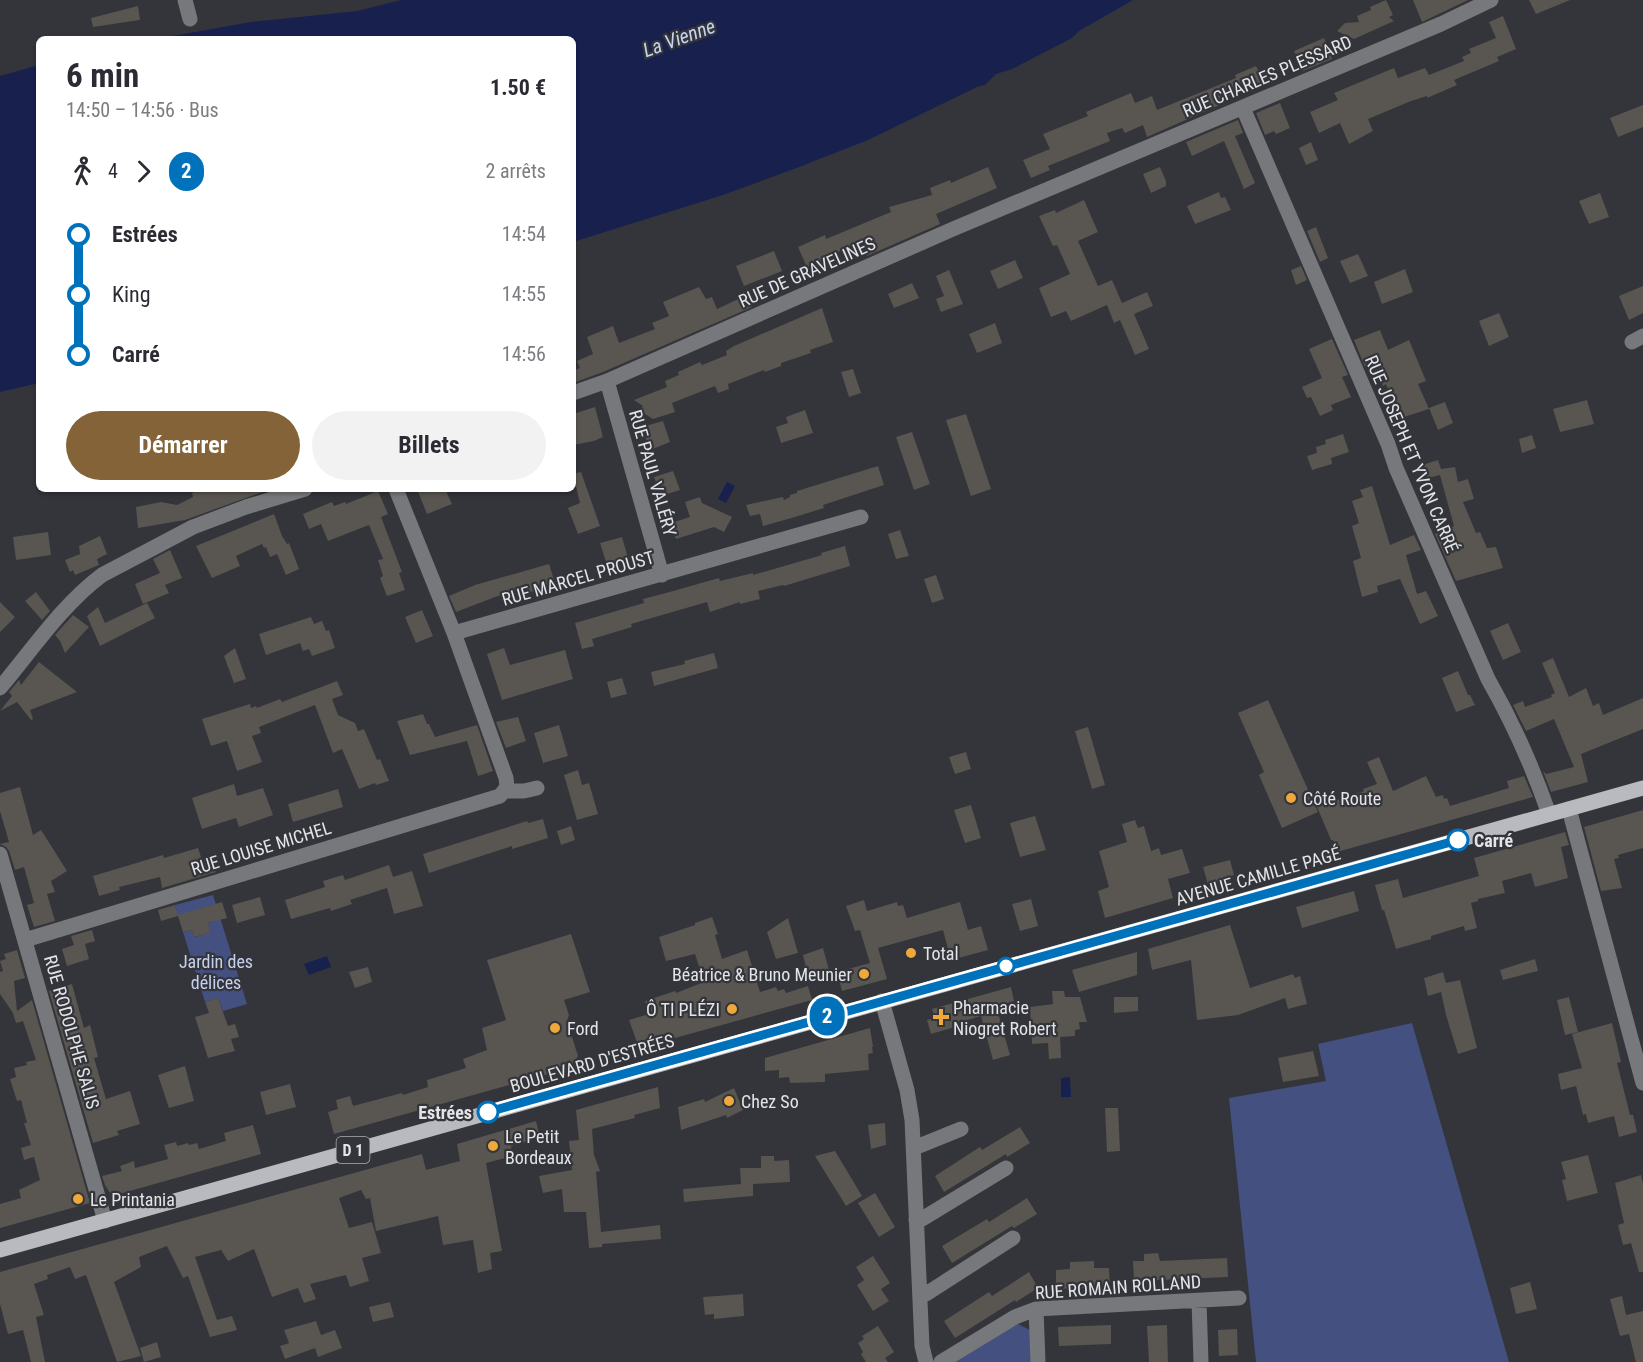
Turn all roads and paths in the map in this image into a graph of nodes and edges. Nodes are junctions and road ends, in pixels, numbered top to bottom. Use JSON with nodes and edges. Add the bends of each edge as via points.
{"nodes":[{"id":1,"x":184,"y":0,"type":"edge"},
{"id":2,"x":1491,"y":0,"type":"edge"},
{"id":3,"x":190,"y":19,"type":"dead end"},
{"id":4,"x":1243,"y":108,"type":"junction"},
{"id":5,"x":1057,"y":185,"type":"joint"},
{"id":6,"x":607,"y":381,"type":"junction"},
{"id":7,"x":576,"y":392,"type":"edge"},
{"id":8,"x":295,"y":492,"type":"edge"},
{"id":9,"x":397,"y":492,"type":"edge"},
{"id":10,"x":861,"y":517,"type":"dead end"},
{"id":11,"x":662,"y":575,"type":"junction"},
{"id":12,"x":454,"y":633,"type":"junction"},
{"id":13,"x":0,"y":688,"type":"edge"},
{"id":14,"x":537,"y":788,"type":"dead end"},
{"id":15,"x":1643,"y":788,"type":"edge"},
{"id":16,"x":506,"y":791,"type":"junction"},
{"id":17,"x":1569,"y":809,"type":"junction"},
{"id":18,"x":1549,"y":814,"type":"junction"},
{"id":19,"x":0,"y":854,"type":"edge"},
{"id":20,"x":25,"y":939,"type":"junction"},
{"id":21,"x":882,"y":1001,"type":"junction"},
{"id":22,"x":1643,"y":1083,"type":"edge"},
{"id":23,"x":961,"y":1129,"type":"dead end"},
{"id":24,"x":914,"y":1148,"type":"junction"},
{"id":25,"x":1006,"y":1168,"type":"dead end"},
{"id":26,"x":916,"y":1220,"type":"junction"},
{"id":27,"x":105,"y":1221,"type":"junction"},
{"id":28,"x":1013,"y":1238,"type":"dead end"},
{"id":29,"x":0,"y":1250,"type":"edge"},
{"id":30,"x":920,"y":1296,"type":"junction"},
{"id":31,"x":1239,"y":1298,"type":"dead end"},
{"id":32,"x":1199,"y":1301,"type":"junction"},
{"id":33,"x":1036,"y":1309,"type":"junction"},
{"id":34,"x":926,"y":1362,"type":"edge"},
{"id":35,"x":941,"y":1362,"type":"edge"},
{"id":36,"x":1038,"y":1362,"type":"edge"},
{"id":37,"x":1201,"y":1362,"type":"edge"}],
"edges":[{"from":1,"to":3,"type":"street"},
{"from":2,"to":4,"type":"street","name":"RUE CHARLES PLESSARD"},
{"from":4,"to":5,"type":"street","name":"RUE CHARLES PLESSARD"},
{"from":4,"to":18,"type":"street","name":"RUE JOSEPH ET YVON CARRÉ","via":[[1395,468]]},
{"from":5,"to":6,"type":"street","name":"RUE DE GRAVELINES"},
{"from":6,"to":7,"type":"street","name":"RUE DE GRAVELINES"},
{"from":6,"to":11,"type":"street","name":"RUE PAUL VALÉRY"},
{"from":8,"to":13,"type":"street","via":[[193,527],[102,575],[67,607]]},
{"from":9,"to":12,"type":"street"},
{"from":10,"to":11,"type":"street","name":"RUE MARCEL PROUST"},
{"from":11,"to":12,"type":"street","name":"RUE MARCEL PROUST"},
{"from":12,"to":16,"type":"street","via":[[506,778]]},
{"from":14,"to":16,"type":"street","name":"RUE LOUISE MICHEL"},
{"from":15,"to":17,"type":"main road","name":"AVENUE CAMILLE PAGÉ","number":"D 1"},
{"from":16,"to":20,"type":"street","name":"RUE LOUISE MICHEL","via":[[496,798]]},
{"from":17,"to":18,"type":"main road","name":"AVENUE CAMILLE PAGÉ","number":"D 1"},
{"from":17,"to":22,"type":"street"},
{"from":18,"to":21,"type":"main road","name":"AVENUE CAMILLE PAGÉ","number":"D 1"},
{"from":19,"to":20,"type":"street","name":"RUE RODOLPHE SALIS"},
{"from":20,"to":27,"type":"street","name":"RUE RODOLPHE SALIS"},
{"from":21,"to":24,"type":"street","via":[[907,1090]]},
{"from":21,"to":27,"type":"main road","name":"BOULEVARD D'ESTRÉES","number":"D 1"},
{"from":23,"to":24,"type":"street"},
{"from":24,"to":26,"type":"street"},
{"from":25,"to":26,"type":"street","via":[[922,1220]]},
{"from":26,"to":30,"type":"street"},
{"from":27,"to":29,"type":"main road","name":"BOULEVARD D'ESTRÉES","number":"D 1"},
{"from":28,"to":30,"type":"street"},
{"from":30,"to":34,"type":"street"},
{"from":31,"to":32,"type":"street","name":"RUE ROMAIN ROLLAND"},
{"from":32,"to":33,"type":"street","name":"RUE ROMAIN ROLLAND"},
{"from":32,"to":37,"type":"street"},
{"from":33,"to":35,"type":"street","name":"RUE ROMAIN ROLLAND","via":[[1014,1317]]},
{"from":33,"to":36,"type":"street"}]}
